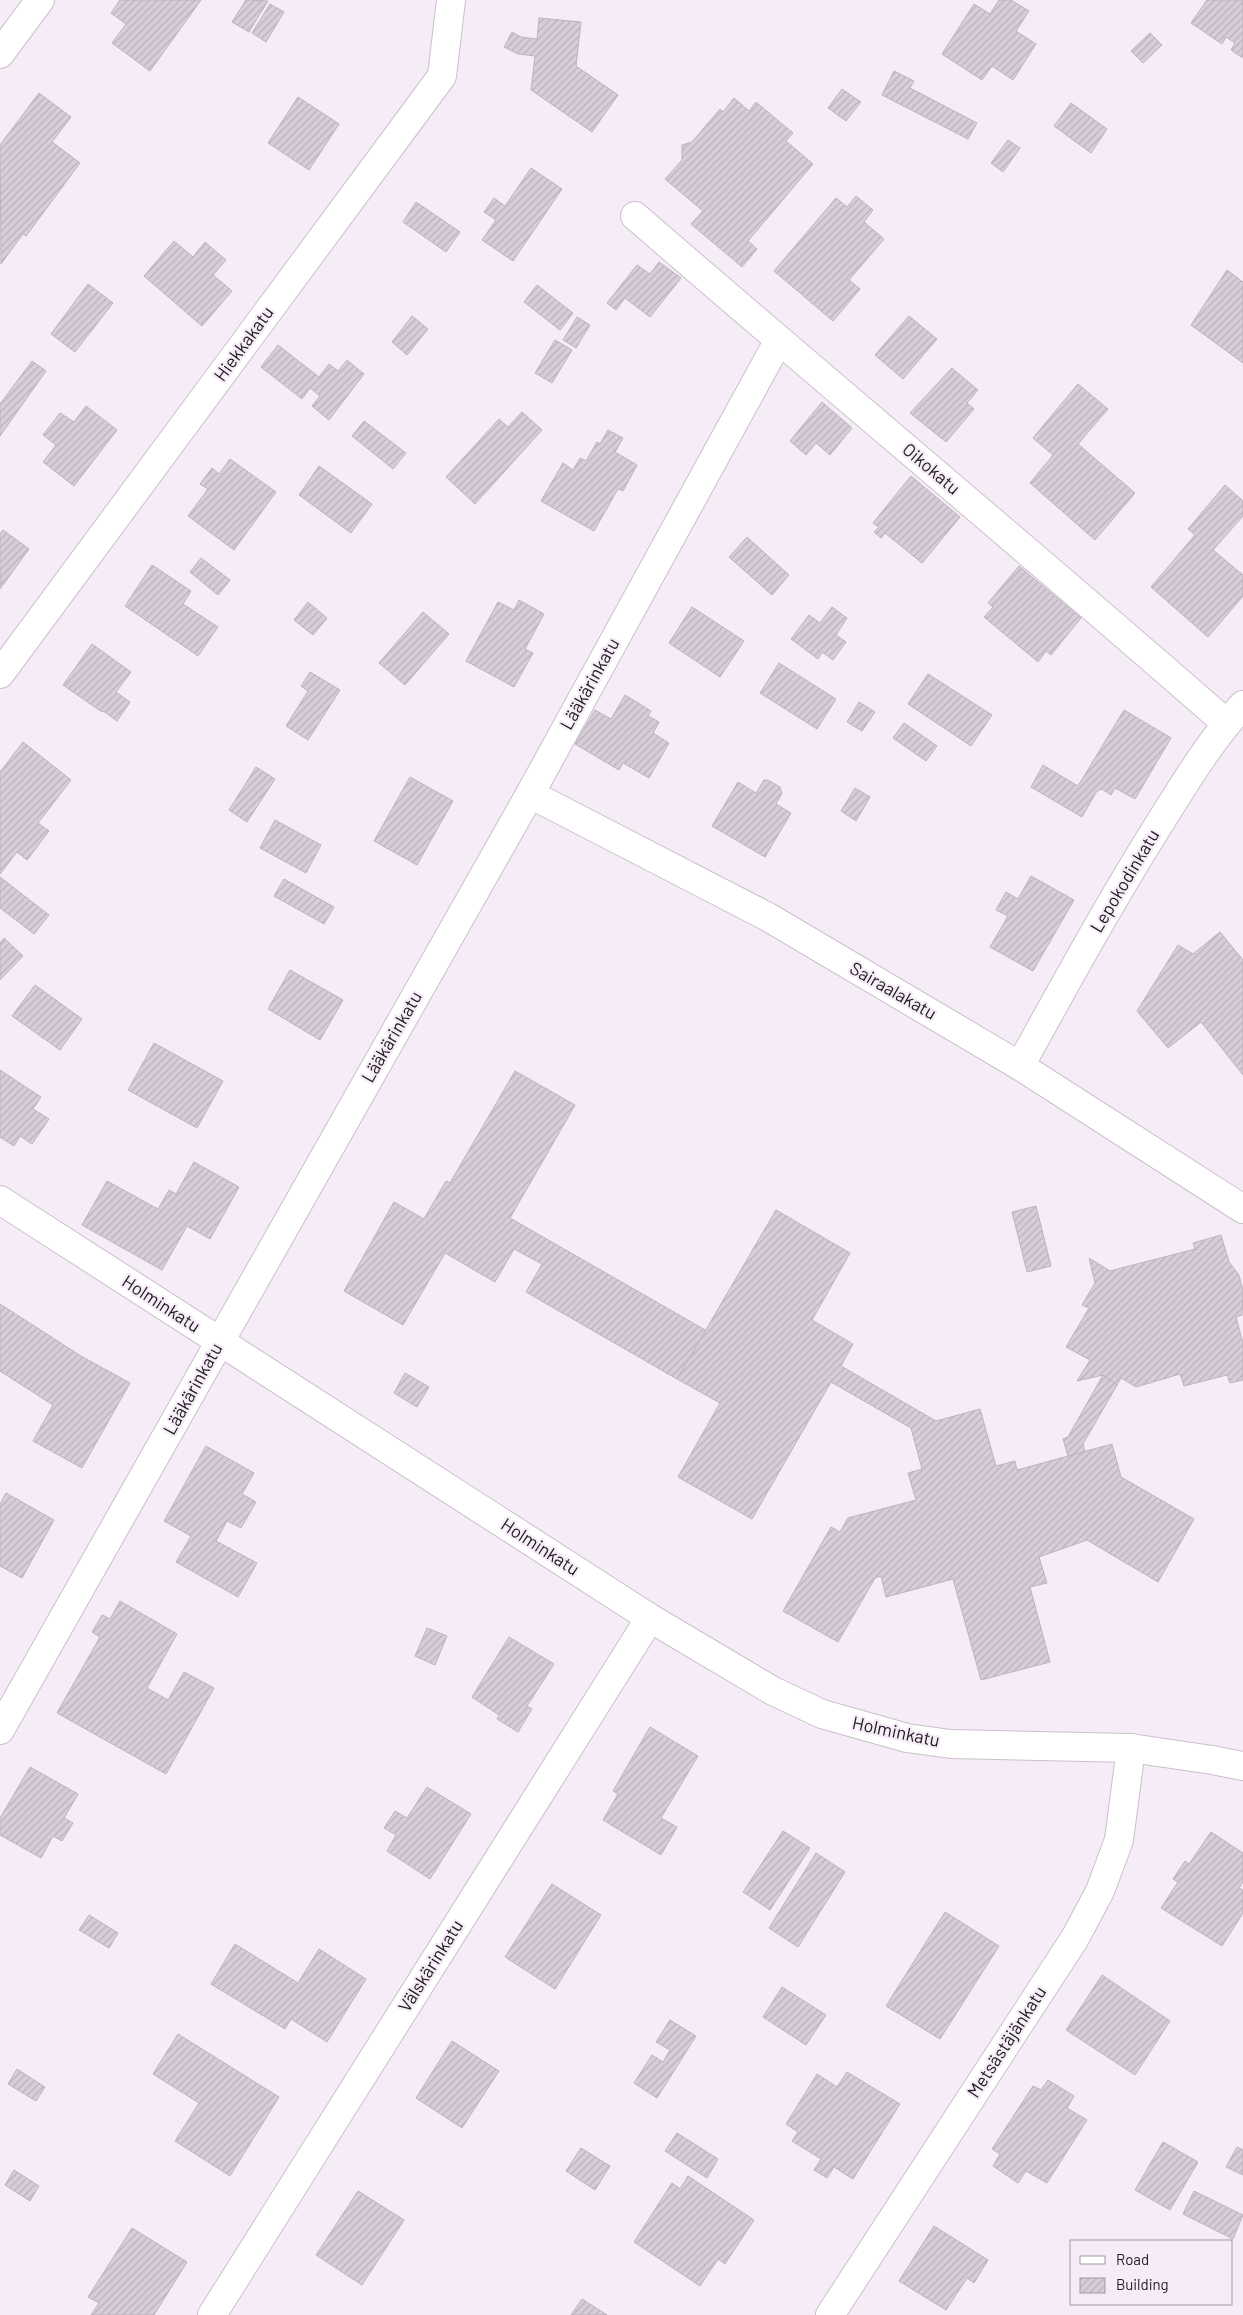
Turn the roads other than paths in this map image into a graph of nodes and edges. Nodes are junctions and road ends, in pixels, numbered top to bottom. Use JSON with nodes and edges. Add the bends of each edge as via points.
{"nodes":[{"id":1,"x":40,"y":0,"type":"edge"},
{"id":2,"x":451,"y":0,"type":"edge"},
{"id":3,"x":0,"y":54,"type":"edge"},
{"id":4,"x":635,"y":216,"type":"dead end"},
{"id":5,"x":779,"y":340,"type":"junction"},
{"id":6,"x":0,"y":674,"type":"edge"},
{"id":7,"x":1235,"y":714,"type":"edge"},
{"id":8,"x":530,"y":794,"type":"junction"},
{"id":9,"x":1020,"y":1066,"type":"junction"},
{"id":10,"x":0,"y":1200,"type":"edge"},
{"id":11,"x":1243,"y":1209,"type":"edge"},
{"id":12,"x":220,"y":1341,"type":"junction"},
{"id":13,"x":650,"y":1618,"type":"junction"},
{"id":14,"x":0,"y":1730,"type":"edge"},
{"id":15,"x":1131,"y":1748,"type":"junction"},
{"id":16,"x":1243,"y":1766,"type":"edge"},
{"id":17,"x":212,"y":2315,"type":"edge"},
{"id":18,"x":830,"y":2315,"type":"edge"}],
"edges":[{"from":1,"to":3,"type":"street"},
{"from":2,"to":6,"type":"street","name":"Hiekkakatu","via":[[442,76]]},
{"from":4,"to":5,"type":"street","name":"Oikokatu"},
{"from":5,"to":7,"type":"street","name":"Oikokatu","via":[[1017,541]]},
{"from":5,"to":8,"type":"street","name":"Lääkärinkatu"},
{"from":7,"to":9,"type":"street","name":"Lepokodinkatu","via":[[1190,774],[1108,908]]},
{"from":8,"to":9,"type":"street","name":"Sairaalakatu","via":[[768,917]]},
{"from":8,"to":12,"type":"street","name":"Lääkärinkatu"},
{"from":9,"to":11,"type":"street","name":"Sairaalakatu"},
{"from":10,"to":12,"type":"street","name":"Holminkatu"},
{"from":12,"to":13,"type":"street","name":"Holminkatu"},
{"from":12,"to":14,"type":"street","name":"Lääkärinkatu"},
{"from":13,"to":15,"type":"street","name":"Holminkatu","via":[[773,1691],[822,1714],[876,1731],[951,1744]]},
{"from":13,"to":17,"type":"street","name":"Välskärinkatu"},
{"from":15,"to":16,"type":"street","name":"Holminkatu"},
{"from":15,"to":18,"type":"street","name":"Metsästäjänkatu","via":[[1119,1840],[1096,1899],[1075,1938]]}]}
